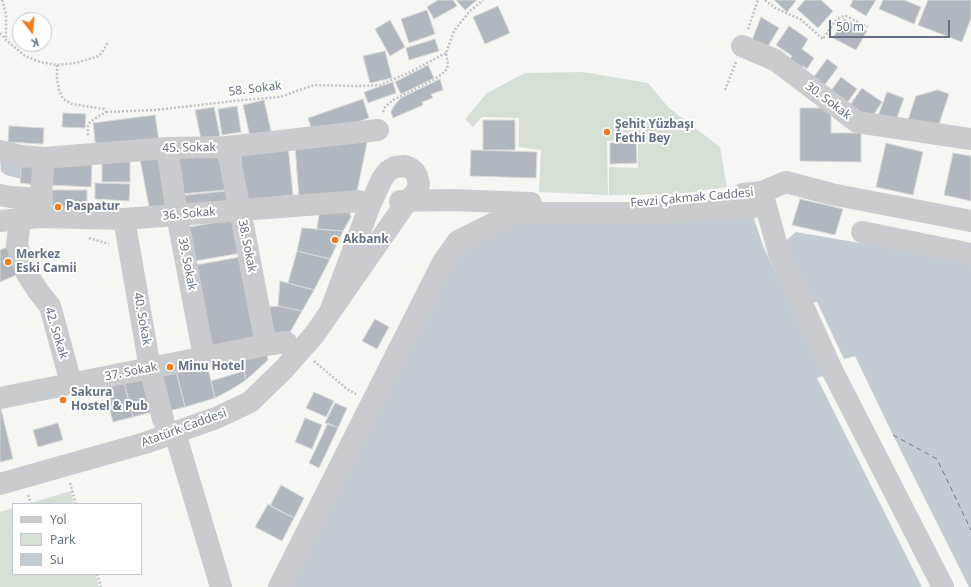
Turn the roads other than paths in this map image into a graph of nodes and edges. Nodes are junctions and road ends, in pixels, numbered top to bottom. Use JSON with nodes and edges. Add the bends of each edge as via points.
{"nodes":[{"id":1,"x":742,"y":46,"type":"road end"},
{"id":2,"x":378,"y":130,"type":"road end"},
{"id":3,"x":971,"y":139,"type":"edge"},
{"id":4,"x":227,"y":147,"type":"junction"},
{"id":5,"x":167,"y":148,"type":"junction"},
{"id":6,"x":0,"y":151,"type":"edge"},
{"id":7,"x":44,"y":158,"type":"junction"},
{"id":8,"x":417,"y":176,"type":"junction"},
{"id":9,"x":382,"y":179,"type":"junction"},
{"id":10,"x":0,"y":195,"type":"edge"},
{"id":11,"x":764,"y":197,"type":"junction"},
{"id":12,"x":408,"y":200,"type":"junction"},
{"id":13,"x":450,"y":200,"type":"junction"},
{"id":14,"x":359,"y":201,"type":"dead end"},
{"id":15,"x":240,"y":210,"type":"junction"},
{"id":16,"x":25,"y":214,"type":"edge"},
{"id":17,"x":177,"y":215,"type":"junction"},
{"id":18,"x":124,"y":219,"type":"junction"},
{"id":19,"x":971,"y":221,"type":"edge"},
{"id":20,"x":862,"y":232,"type":"dead end"},
{"id":21,"x":971,"y":254,"type":"edge"},
{"id":22,"x":330,"y":312,"type":"junction"},
{"id":23,"x":276,"y":343,"type":"joint"},
{"id":24,"x":204,"y":357,"type":"junction"},
{"id":25,"x":150,"y":368,"type":"junction"},
{"id":26,"x":71,"y":383,"type":"junction"},
{"id":27,"x":0,"y":398,"type":"edge"},
{"id":28,"x":169,"y":426,"type":"junction"},
{"id":29,"x":0,"y":484,"type":"edge"},
{"id":30,"x":222,"y":587,"type":"edge"},
{"id":31,"x":279,"y":587,"type":"edge"},
{"id":32,"x":943,"y":587,"type":"edge"}],
"edges":[{"from":1,"to":3,"type":"street","name":"30. Sokak","via":[[775,60],[857,122]]},
{"from":2,"to":4,"type":"street","name":"45. Sokak"},
{"from":4,"to":5,"type":"street","name":"45. Sokak"},
{"from":4,"to":15,"type":"street","name":"38. Sokak"},
{"from":5,"to":7,"type":"street","name":"45. Sokak"},
{"from":5,"to":17,"type":"street","name":"39. Sokak"},
{"from":6,"to":7,"type":"street","name":"45. Sokak"},
{"from":7,"to":16,"type":"street","name":"42. Sokak"},
{"from":8,"to":9,"type":"street","name":"Atatürk Caddesi","via":[[405,166],[395,167]]},
{"from":8,"to":12,"type":"street","name":"Atatürk Caddesi","via":[[419,184],[416,193]]},
{"from":8,"to":13,"type":"street"},
{"from":9,"to":12,"type":"street","via":[[388,196],[394,200]]},
{"from":9,"to":22,"type":"street","name":"Atatürk Caddesi"},
{"from":10,"to":16,"type":"street","via":[[11,197]]},
{"from":11,"to":13,"type":"street","name":"Fevzi Çakmak Caddesi","via":[[618,204]]},
{"from":11,"to":19,"type":"street","name":"Fevzi Çakmak Caddesi","via":[[786,182],[831,194]]},
{"from":11,"to":31,"type":"street","via":[[751,208],[641,213],[514,213],[458,241],[443,262]]},
{"from":11,"to":32,"type":"street","via":[[780,253],[832,370]]},
{"from":12,"to":13,"type":"street","name":"Fevzi Çakmak Caddesi"},
{"from":12,"to":22,"type":"street","name":"Atatürk Caddesi"},
{"from":14,"to":15,"type":"street","name":"36. Sokak"},
{"from":15,"to":17,"type":"street","name":"36. Sokak"},
{"from":15,"to":23,"type":"street","name":"38. Sokak"},
{"from":16,"to":18,"type":"street","name":"36. Sokak"},
{"from":16,"to":26,"type":"street","name":"42. Sokak","via":[[17,245],[27,274],[50,306]]},
{"from":17,"to":18,"type":"street","name":"36. Sokak"},
{"from":17,"to":24,"type":"street","name":"39. Sokak"},
{"from":18,"to":25,"type":"street","name":"40. Sokak"},
{"from":20,"to":21,"type":"street"},
{"from":22,"to":28,"type":"street","name":"Atatürk Caddesi","via":[[298,354],[250,402],[216,418]]},
{"from":23,"to":24,"type":"street","name":"37. Sokak"},
{"from":24,"to":25,"type":"street","name":"37. Sokak"},
{"from":25,"to":26,"type":"street","name":"37. Sokak"},
{"from":25,"to":28,"type":"street","name":"40. Sokak"},
{"from":26,"to":27,"type":"street","name":"37. Sokak"},
{"from":28,"to":29,"type":"street","name":"Atatürk Caddesi","via":[[73,464]]},
{"from":28,"to":30,"type":"street","name":"40. Sokak"}]}
